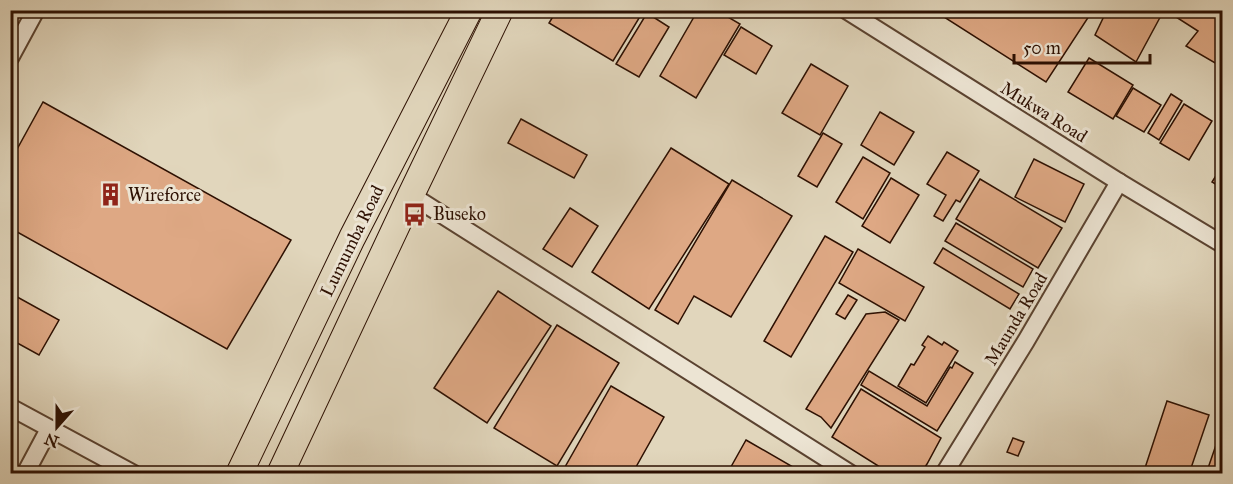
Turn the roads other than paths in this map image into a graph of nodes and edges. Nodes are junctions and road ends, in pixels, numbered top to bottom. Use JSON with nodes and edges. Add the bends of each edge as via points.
{"nodes":[{"id":1,"x":36,"y":10,"type":"edge"},
{"id":2,"x":470,"y":10,"type":"edge"},
{"id":3,"x":500,"y":10,"type":"edge"},
{"id":4,"x":846,"y":10,"type":"edge"},
{"id":5,"x":10,"y":58,"type":"edge"},
{"id":6,"x":1119,"y":183,"type":"junction"},
{"id":7,"x":411,"y":195,"type":"junction"},
{"id":8,"x":1222,"y":244,"type":"edge"},
{"id":9,"x":10,"y":406,"type":"edge"},
{"id":10,"x":49,"y":429,"type":"junction"},
{"id":11,"x":25,"y":474,"type":"edge"},
{"id":12,"x":134,"y":474,"type":"edge"},
{"id":13,"x":238,"y":474,"type":"edge"},
{"id":14,"x":280,"y":474,"type":"edge"},
{"id":15,"x":851,"y":474,"type":"edge"},
{"id":16,"x":944,"y":474,"type":"edge"}],
"edges":[{"from":1,"to":5,"type":"street"},
{"from":2,"to":13,"type":"main road","name":"Lumumba Road","via":[[352,238]]},
{"from":3,"to":7,"type":"main road","name":"Lumumba Road"},
{"from":4,"to":6,"type":"street","name":"Mukwa Road"},
{"from":6,"to":8,"type":"street","name":"Mukwa Road"},
{"from":6,"to":16,"type":"street","name":"Maunda Road"},
{"from":7,"to":14,"type":"main road","name":"Lumumba Road"},
{"from":7,"to":15,"type":"street"},
{"from":9,"to":10,"type":"street"},
{"from":10,"to":11,"type":"street"},
{"from":10,"to":12,"type":"street"}]}
